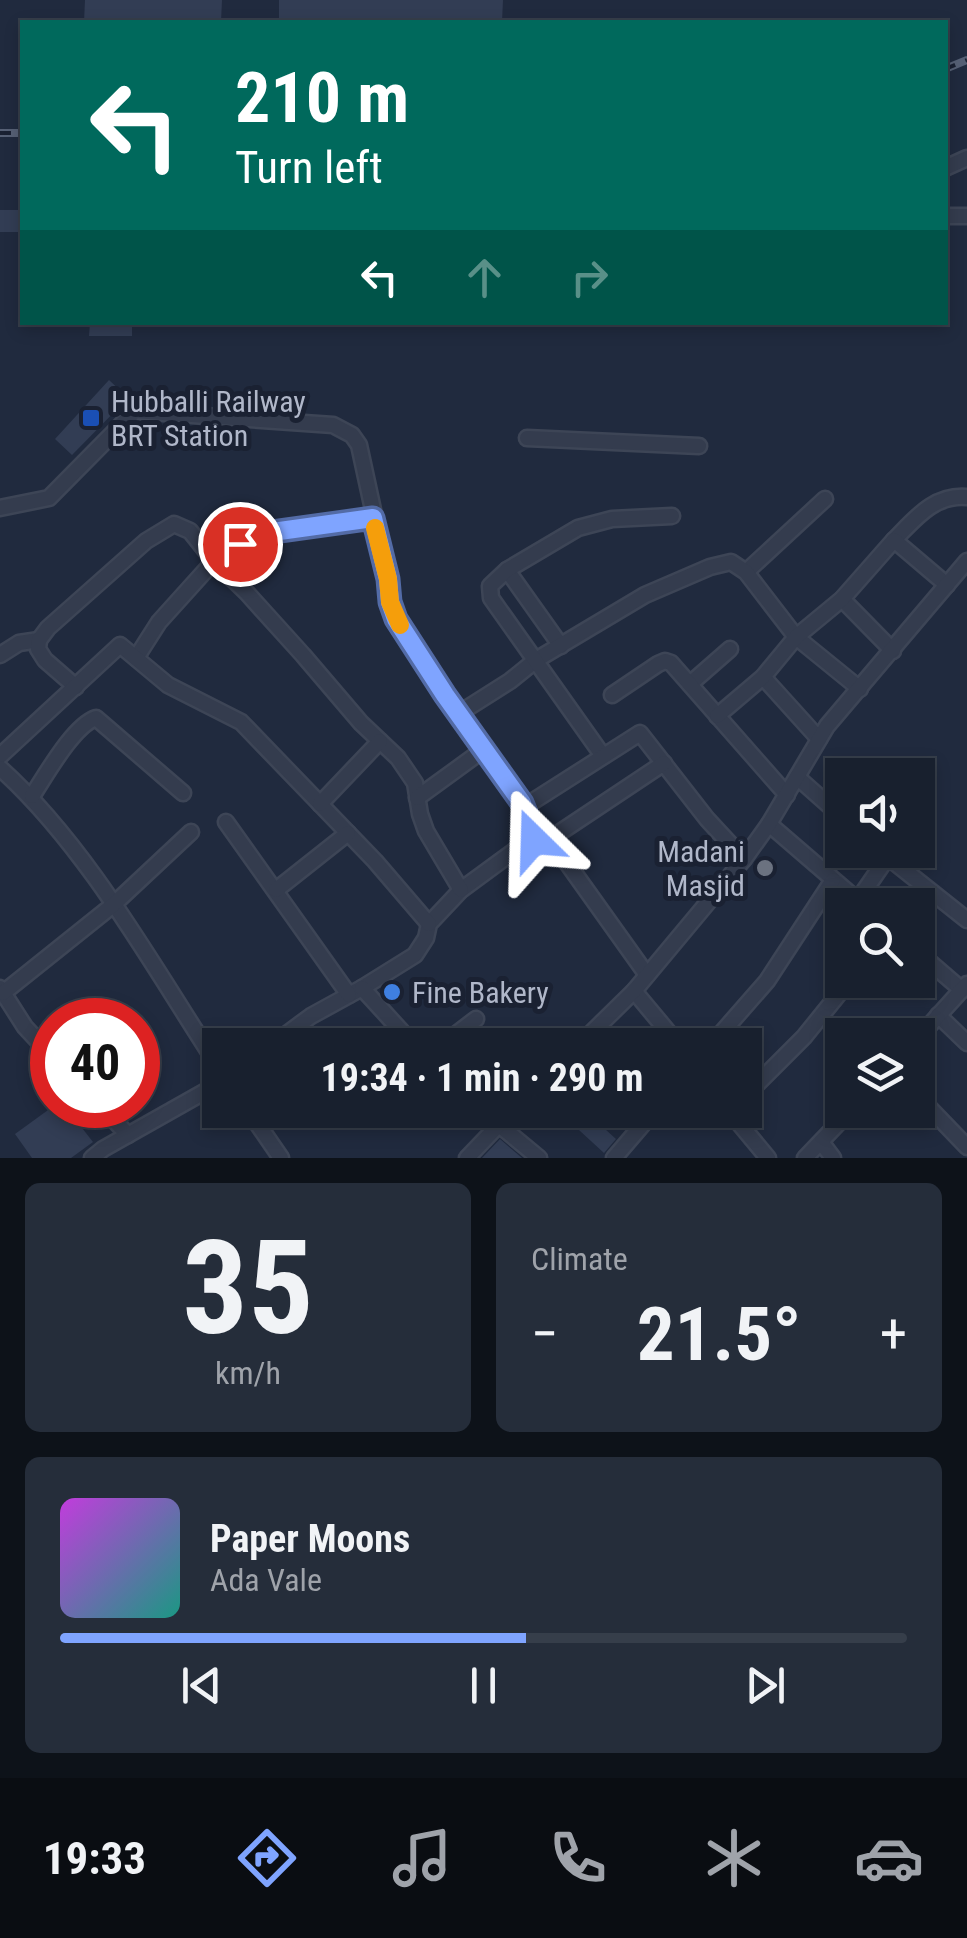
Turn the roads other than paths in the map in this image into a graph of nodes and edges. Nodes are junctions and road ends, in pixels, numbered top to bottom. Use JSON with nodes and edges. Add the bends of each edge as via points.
{"nodes":[{"id":1,"x":527,"y":438,"type":"dead end"},
{"id":2,"x":699,"y":446,"type":"dead end"},
{"id":3,"x":967,"y":496,"type":"edge"},
{"id":4,"x":824,"y":499,"type":"dead end"},
{"id":5,"x":0,"y":508,"type":"edge"},
{"id":6,"x":672,"y":516,"type":"dead end"},
{"id":7,"x":373,"y":518,"type":"junction"},
{"id":8,"x":894,"y":540,"type":"junction"},
{"id":9,"x":214,"y":560,"type":"junction"},
{"id":10,"x":967,"y":561,"type":"edge"},
{"id":11,"x":508,"y":570,"type":"junction"},
{"id":12,"x":746,"y":572,"type":"junction"},
{"id":13,"x":947,"y":584,"type":"junction"},
{"id":14,"x":842,"y":598,"type":"junction"},
{"id":15,"x":796,"y":637,"type":"junction"},
{"id":16,"x":40,"y":640,"type":"junction"},
{"id":17,"x":561,"y":646,"type":"junction"},
{"id":18,"x":730,"y":649,"type":"dead end"},
{"id":19,"x":893,"y":650,"type":"junction"},
{"id":20,"x":0,"y":655,"type":"edge"},
{"id":21,"x":136,"y":658,"type":"junction"},
{"id":22,"x":536,"y":660,"type":"junction"},
{"id":23,"x":762,"y":677,"type":"junction"},
{"id":24,"x":690,"y":684,"type":"junction"},
{"id":25,"x":76,"y":687,"type":"junction"},
{"id":26,"x":860,"y":689,"type":"junction"},
{"id":27,"x":612,"y":696,"type":"dead end"},
{"id":28,"x":458,"y":714,"type":"junction"},
{"id":29,"x":717,"y":716,"type":"junction"},
{"id":30,"x":819,"y":738,"type":"junction"},
{"id":31,"x":380,"y":741,"type":"junction"},
{"id":32,"x":483,"y":750,"type":"junction"},
{"id":33,"x":0,"y":756,"type":"edge"},
{"id":34,"x":603,"y":756,"type":"junction"},
{"id":35,"x":664,"y":763,"type":"junction"},
{"id":36,"x":0,"y":768,"type":"edge"},
{"id":37,"x":797,"y":778,"type":"junction"},
{"id":38,"x":183,"y":793,"type":"dead end"},
{"id":39,"x":786,"y":795,"type":"junction"},
{"id":40,"x":32,"y":796,"type":"junction"},
{"id":41,"x":417,"y":798,"type":"junction"},
{"id":42,"x":825,"y":802,"type":"edge"},
{"id":43,"x":320,"y":804,"type":"junction"},
{"id":44,"x":524,"y":807,"type":"junction"},
{"id":45,"x":226,"y":822,"type":"dead end"},
{"id":46,"x":770,"y":824,"type":"junction"},
{"id":47,"x":191,"y":832,"type":"dead end"},
{"id":48,"x":348,"y":832,"type":"junction"},
{"id":49,"x":534,"y":840,"type":"junction"},
{"id":50,"x":550,"y":840,"type":"junction"},
{"id":51,"x":744,"y":859,"type":"junction"},
{"id":52,"x":901,"y":868,"type":"edge"},
{"id":53,"x":833,"y":880,"type":"junction"},
{"id":54,"x":843,"y":888,"type":"edge"},
{"id":55,"x":276,"y":890,"type":"junction"},
{"id":56,"x":461,"y":890,"type":"junction"},
{"id":57,"x":114,"y":906,"type":"junction"},
{"id":58,"x":967,"y":920,"type":"edge"},
{"id":59,"x":430,"y":924,"type":"junction"},
{"id":60,"x":935,"y":965,"type":"edge"},
{"id":61,"x":647,"y":975,"type":"junction"},
{"id":62,"x":964,"y":987,"type":"edge"},
{"id":63,"x":2,"y":990,"type":"edge"},
{"id":64,"x":634,"y":990,"type":"junction"},
{"id":65,"x":355,"y":992,"type":"junction"},
{"id":66,"x":835,"y":998,"type":"edge"},
{"id":67,"x":938,"y":1016,"type":"junction"},
{"id":68,"x":476,"y":1019,"type":"dead end"},
{"id":69,"x":935,"y":1019,"type":"edge"},
{"id":70,"x":295,"y":1028,"type":"edge"},
{"id":71,"x":395,"y":1028,"type":"edge"},
{"id":72,"x":464,"y":1028,"type":"edge"},
{"id":73,"x":596,"y":1028,"type":"edge"},
{"id":74,"x":665,"y":1028,"type":"edge"},
{"id":75,"x":726,"y":1028,"type":"edge"},
{"id":76,"x":30,"y":1032,"type":"edge"},
{"id":77,"x":202,"y":1042,"type":"edge"},
{"id":78,"x":967,"y":1042,"type":"edge"},
{"id":79,"x":762,"y":1079,"type":"edge"},
{"id":80,"x":202,"y":1093,"type":"edge"},
{"id":81,"x":935,"y":1114,"type":"edge"},
{"id":82,"x":121,"y":1128,"type":"edge"},
{"id":83,"x":260,"y":1128,"type":"edge"},
{"id":84,"x":495,"y":1128,"type":"edge"},
{"id":85,"x":504,"y":1128,"type":"edge"},
{"id":86,"x":640,"y":1128,"type":"edge"},
{"id":87,"x":744,"y":1128,"type":"edge"},
{"id":88,"x":833,"y":1128,"type":"edge"},
{"id":89,"x":128,"y":1135,"type":"junction"},
{"id":90,"x":820,"y":1142,"type":"junction"},
{"id":91,"x":967,"y":1147,"type":"edge"},
{"id":92,"x":102,"y":1155,"type":"edge"},
{"id":93,"x":281,"y":1158,"type":"edge"},
{"id":94,"x":467,"y":1158,"type":"edge"},
{"id":95,"x":539,"y":1158,"type":"edge"},
{"id":96,"x":614,"y":1158,"type":"edge"},
{"id":97,"x":768,"y":1158,"type":"edge"},
{"id":98,"x":805,"y":1158,"type":"edge"},
{"id":99,"x":834,"y":1158,"type":"edge"}],
"edges":[{"from":1,"to":2,"type":"street"},
{"from":3,"to":8,"type":"street","via":[[932,504]]},
{"from":4,"to":12,"type":"street"},
{"from":5,"to":7,"type":"street","via":[[50,498],[135,411],[333,425],[359,445]]},
{"from":6,"to":11,"type":"street","via":[[578,528]]},
{"from":7,"to":9,"type":"street","via":[[258,534]]},
{"from":7,"to":28,"type":"street","via":[[396,619]]},
{"from":8,"to":13,"type":"street"},
{"from":8,"to":14,"type":"street"},
{"from":9,"to":16,"type":"street","via":[[190,531],[174,524]]},
{"from":9,"to":21,"type":"street"},
{"from":9,"to":31,"type":"street"},
{"from":10,"to":13,"type":"street"},
{"from":11,"to":17,"type":"street"},
{"from":11,"to":22,"type":"street","via":[[489,592]]},
{"from":12,"to":15,"type":"street"},
{"from":12,"to":17,"type":"street","via":[[731,562],[710,567]]},
{"from":13,"to":19,"type":"street"},
{"from":14,"to":15,"type":"street"},
{"from":14,"to":19,"type":"street"},
{"from":15,"to":23,"type":"street"},
{"from":15,"to":26,"type":"street"},
{"from":16,"to":20,"type":"street"},
{"from":16,"to":25,"type":"street","via":[[45,660]]},
{"from":17,"to":22,"type":"street"},
{"from":18,"to":24,"type":"street"},
{"from":19,"to":26,"type":"street"},
{"from":21,"to":25,"type":"street","via":[[120,645]]},
{"from":21,"to":43,"type":"street","via":[[168,685],[241,722]]},
{"from":22,"to":28,"type":"street"},
{"from":22,"to":34,"type":"street"},
{"from":23,"to":29,"type":"street"},
{"from":23,"to":30,"type":"street"},
{"from":24,"to":27,"type":"street","via":[[665,661]]},
{"from":24,"to":29,"type":"street"},
{"from":25,"to":33,"type":"street"},
{"from":26,"to":30,"type":"street"},
{"from":28,"to":32,"type":"street"},
{"from":29,"to":39,"type":"street"},
{"from":30,"to":37,"type":"street"},
{"from":31,"to":41,"type":"street","via":[[414,782]]},
{"from":31,"to":43,"type":"street"},
{"from":32,"to":41,"type":"street"},
{"from":32,"to":44,"type":"street"},
{"from":34,"to":35,"type":"street","via":[[640,732]]},
{"from":34,"to":44,"type":"street"},
{"from":35,"to":50,"type":"street"},
{"from":35,"to":51,"type":"street"},
{"from":36,"to":40,"type":"street"},
{"from":37,"to":39,"type":"street"},
{"from":37,"to":42,"type":"street"},
{"from":38,"to":40,"type":"street","via":[[96,718],[79,728]]},
{"from":39,"to":46,"type":"street"},
{"from":40,"to":57,"type":"street"},
{"from":41,"to":56,"type":"street","via":[[426,831]]},
{"from":43,"to":48,"type":"street"},
{"from":44,"to":49,"type":"street"},
{"from":45,"to":55,"type":"street"},
{"from":46,"to":51,"type":"street"},
{"from":46,"to":53,"type":"street"},
{"from":47,"to":57,"type":"street"},
{"from":48,"to":55,"type":"street"},
{"from":48,"to":59,"type":"street"},
{"from":49,"to":50,"type":"street"},
{"from":49,"to":56,"type":"street"},
{"from":50,"to":61,"type":"street"},
{"from":51,"to":61,"type":"street"},
{"from":52,"to":58,"type":"street"},
{"from":53,"to":54,"type":"street"},
{"from":53,"to":75,"type":"street","via":[[766,981]]},
{"from":55,"to":65,"type":"street"},
{"from":56,"to":59,"type":"street"},
{"from":57,"to":63,"type":"street"},
{"from":57,"to":77,"type":"street"},
{"from":59,"to":65,"type":"street","via":[[415,954]]},
{"from":60,"to":62,"type":"street"},
{"from":61,"to":64,"type":"street"},
{"from":62,"to":67,"type":"street"},
{"from":63,"to":76,"type":"street"},
{"from":64,"to":73,"type":"street"},
{"from":64,"to":74,"type":"street"},
{"from":65,"to":70,"type":"street"},
{"from":65,"to":71,"type":"street"},
{"from":66,"to":79,"type":"street"},
{"from":67,"to":69,"type":"street"},
{"from":67,"to":78,"type":"street"},
{"from":68,"to":72,"type":"street"},
{"from":80,"to":89,"type":"street"},
{"from":81,"to":91,"type":"street"},
{"from":82,"to":89,"type":"street"},
{"from":83,"to":93,"type":"street"},
{"from":84,"to":94,"type":"street"},
{"from":85,"to":95,"type":"street"},
{"from":86,"to":96,"type":"street"},
{"from":87,"to":97,"type":"street"},
{"from":88,"to":90,"type":"street"},
{"from":89,"to":92,"type":"street"},
{"from":90,"to":98,"type":"street"},
{"from":90,"to":99,"type":"street"}]}
